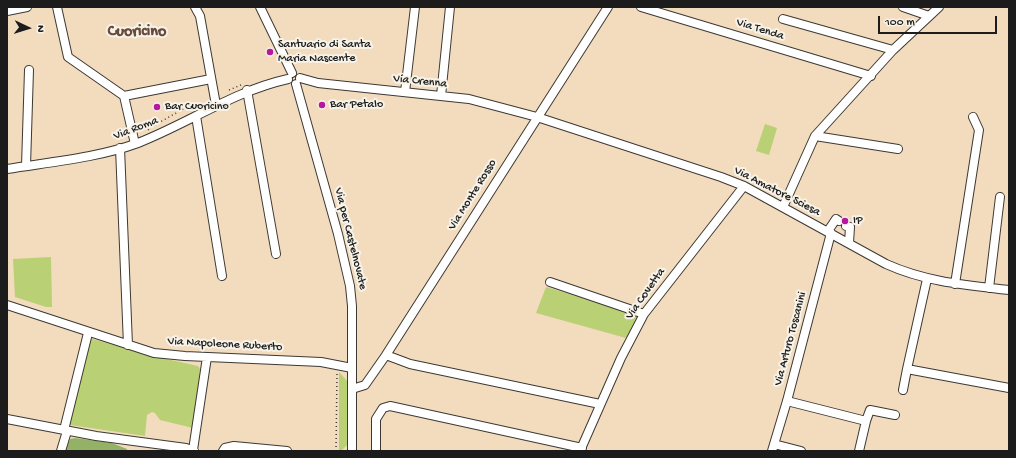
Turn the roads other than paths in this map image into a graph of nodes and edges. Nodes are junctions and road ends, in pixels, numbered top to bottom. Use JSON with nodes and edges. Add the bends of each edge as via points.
{"nodes":[{"id":1,"x":27,"y":7,"type":"edge"},
{"id":2,"x":57,"y":7,"type":"edge"},
{"id":3,"x":195,"y":7,"type":"edge"},
{"id":4,"x":260,"y":7,"type":"edge"},
{"id":5,"x":415,"y":7,"type":"edge"},
{"id":6,"x":450,"y":7,"type":"edge"},
{"id":7,"x":608,"y":7,"type":"edge"},
{"id":8,"x":641,"y":7,"type":"edge"},
{"id":9,"x":903,"y":7,"type":"edge"},
{"id":10,"x":939,"y":7,"type":"edge"},
{"id":11,"x":7,"y":11,"type":"edge"},
{"id":12,"x":929,"y":16,"type":"junction"},
{"id":13,"x":783,"y":19,"type":"dead end"},
{"id":14,"x":892,"y":50,"type":"junction"},
{"id":15,"x":29,"y":70,"type":"dead end"},
{"id":16,"x":290,"y":76,"type":"junction"},
{"id":17,"x":871,"y":76,"type":"junction"},
{"id":18,"x":211,"y":79,"type":"junction"},
{"id":19,"x":298,"y":81,"type":"junction"},
{"id":20,"x":248,"y":90,"type":"junction"},
{"id":21,"x":405,"y":92,"type":"junction"},
{"id":22,"x":124,"y":96,"type":"junction"},
{"id":23,"x":441,"y":96,"type":"junction"},
{"id":24,"x":216,"y":105,"type":"junction"},
{"id":25,"x":196,"y":116,"type":"junction"},
{"id":26,"x":537,"y":117,"type":"junction"},
{"id":27,"x":973,"y":117,"type":"dead end"},
{"id":28,"x":815,"y":136,"type":"junction"},
{"id":29,"x":135,"y":144,"type":"junction"},
{"id":30,"x":120,"y":148,"type":"junction"},
{"id":31,"x":898,"y":149,"type":"dead end"},
{"id":32,"x":26,"y":166,"type":"junction"},
{"id":33,"x":7,"y":169,"type":"edge"},
{"id":34,"x":744,"y":186,"type":"junction"},
{"id":35,"x":1000,"y":197,"type":"dead end"},
{"id":36,"x":783,"y":207,"type":"junction"},
{"id":37,"x":829,"y":232,"type":"junction"},
{"id":38,"x":849,"y":243,"type":"junction"},
{"id":39,"x":276,"y":254,"type":"dead end"},
{"id":40,"x":222,"y":276,"type":"dead end"},
{"id":41,"x":926,"y":279,"type":"junction"},
{"id":42,"x":550,"y":282,"type":"dead end"},
{"id":43,"x":955,"y":284,"type":"junction"},
{"id":44,"x":989,"y":288,"type":"junction"},
{"id":45,"x":1009,"y":290,"type":"edge"},
{"id":46,"x":7,"y":305,"type":"edge"},
{"id":47,"x":644,"y":314,"type":"junction"},
{"id":48,"x":88,"y":333,"type":"junction"},
{"id":49,"x":128,"y":345,"type":"junction"},
{"id":50,"x":386,"y":355,"type":"junction"},
{"id":51,"x":207,"y":357,"type":"junction"},
{"id":52,"x":352,"y":368,"type":"junction"},
{"id":53,"x":907,"y":368,"type":"junction"},
{"id":54,"x":1009,"y":388,"type":"edge"},
{"id":55,"x":352,"y":389,"type":"junction"},
{"id":56,"x":903,"y":390,"type":"dead end"},
{"id":57,"x":787,"y":401,"type":"junction"},
{"id":58,"x":600,"y":404,"type":"junction"},
{"id":59,"x":895,"y":415,"type":"dead end"},
{"id":60,"x":7,"y":419,"type":"edge"},
{"id":61,"x":866,"y":421,"type":"junction"},
{"id":62,"x":65,"y":430,"type":"junction"},
{"id":63,"x":568,"y":448,"type":"edge"},
{"id":64,"x":773,"y":448,"type":"edge"},
{"id":65,"x":581,"y":450,"type":"edge"},
{"id":66,"x":61,"y":451,"type":"edge"},
{"id":67,"x":194,"y":451,"type":"edge"},
{"id":68,"x":223,"y":451,"type":"edge"},
{"id":69,"x":287,"y":451,"type":"edge"},
{"id":70,"x":352,"y":451,"type":"edge"},
{"id":71,"x":376,"y":451,"type":"edge"},
{"id":72,"x":801,"y":451,"type":"edge"},
{"id":73,"x":859,"y":451,"type":"edge"}],
"edges":[{"from":1,"to":11,"type":"street"},
{"from":2,"to":22,"type":"street","via":[[68,57]]},
{"from":3,"to":18,"type":"street","via":[[200,16]]},
{"from":4,"to":16,"type":"street"},
{"from":5,"to":21,"type":"street"},
{"from":6,"to":23,"type":"street"},
{"from":7,"to":26,"type":"street","name":"Via Monte Rosso"},
{"from":8,"to":17,"type":"street","name":"Via Tenda"},
{"from":9,"to":12,"type":"street"},
{"from":10,"to":12,"type":"street"},
{"from":12,"to":14,"type":"street"},
{"from":13,"to":14,"type":"street"},
{"from":14,"to":17,"type":"street"},
{"from":15,"to":32,"type":"street"},
{"from":16,"to":19,"type":"street","name":"Via Crenna","via":[[296,73]]},
{"from":16,"to":20,"type":"street","name":"Via Roma"},
{"from":17,"to":28,"type":"street"},
{"from":18,"to":22,"type":"street"},
{"from":18,"to":24,"type":"street"},
{"from":19,"to":21,"type":"street","name":"Via Crenna"},
{"from":19,"to":52,"type":"street","name":"Via per Castelnovate","via":[[350,286]]},
{"from":20,"to":24,"type":"street","name":"Via Roma"},
{"from":20,"to":39,"type":"street"},
{"from":21,"to":23,"type":"street","name":"Via Crenna"},
{"from":22,"to":29,"type":"street"},
{"from":23,"to":26,"type":"street","name":"Via Crenna","via":[[469,99]]},
{"from":24,"to":25,"type":"street","name":"Via Roma"},
{"from":25,"to":29,"type":"street","name":"Via Roma"},
{"from":25,"to":40,"type":"street"},
{"from":26,"to":34,"type":"street","name":"Via Amatore Sciesa"},
{"from":26,"to":50,"type":"street","name":"Via Monte Rosso"},
{"from":27,"to":43,"type":"street","via":[[979,130]]},
{"from":28,"to":31,"type":"street"},
{"from":28,"to":36,"type":"street"},
{"from":29,"to":30,"type":"street","name":"Via Roma"},
{"from":30,"to":32,"type":"street","name":"Via Roma"},
{"from":30,"to":49,"type":"street"},
{"from":32,"to":33,"type":"street","name":"Via Roma"},
{"from":34,"to":36,"type":"street","name":"Via Amatore Sciesa"},
{"from":34,"to":47,"type":"street","name":"Via Covetta"},
{"from":35,"to":44,"type":"street"},
{"from":36,"to":37,"type":"street","name":"Via Amatore Sciesa"},
{"from":37,"to":38,"type":"street","name":"Via Amatore Sciesa"},
{"from":37,"to":38,"type":"street","via":[[836,220],[850,227]]},
{"from":37,"to":57,"type":"street","name":"Via Arturo Toscanini"},
{"from":38,"to":41,"type":"street","name":"Via Amatore Sciesa","via":[[886,264]]},
{"from":41,"to":43,"type":"street","name":"Via Amatore Sciesa"},
{"from":41,"to":53,"type":"street"},
{"from":42,"to":47,"type":"street"},
{"from":43,"to":44,"type":"street","name":"Via Amatore Sciesa"},
{"from":44,"to":45,"type":"street","name":"Via Amatore Sciesa"},
{"from":46,"to":48,"type":"street","name":"Via Napoleone Ruberto"},
{"from":47,"to":58,"type":"street","name":"Via Covetta"},
{"from":48,"to":49,"type":"street","name":"Via Napoleone Ruberto"},
{"from":48,"to":62,"type":"street"},
{"from":49,"to":51,"type":"street","name":"Via Napoleone Ruberto","via":[[154,353]]},
{"from":50,"to":55,"type":"street","name":"Via Monte Rosso","via":[[365,384]]},
{"from":50,"to":58,"type":"street","via":[[410,364]]},
{"from":51,"to":52,"type":"street","name":"Via Napoleone Ruberto","via":[[337,364]]},
{"from":51,"to":67,"type":"street"},
{"from":52,"to":55,"type":"street","name":"Via per Castelnovate"},
{"from":53,"to":54,"type":"street"},
{"from":53,"to":56,"type":"street"},
{"from":55,"to":70,"type":"street","name":"Via per Castelnovate"},
{"from":57,"to":61,"type":"street"},
{"from":57,"to":64,"type":"street","name":"Via Arturo Toscanini"},
{"from":58,"to":65,"type":"street","name":"Via Covetta"},
{"from":59,"to":61,"type":"street","via":[[870,410]]},
{"from":60,"to":62,"type":"street"},
{"from":61,"to":73,"type":"street"},
{"from":62,"to":66,"type":"street"},
{"from":62,"to":67,"type":"street"},
{"from":63,"to":65,"type":"street"},
{"from":63,"to":71,"type":"street","via":[[390,406],[383,408],[376,419]]},
{"from":64,"to":72,"type":"street"},
{"from":68,"to":69,"type":"street","via":[[234,446]]}]}
